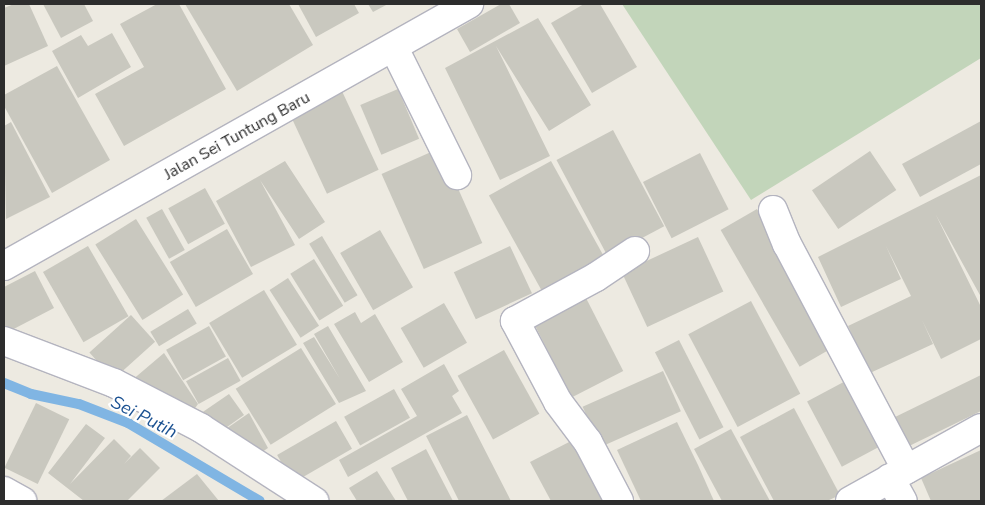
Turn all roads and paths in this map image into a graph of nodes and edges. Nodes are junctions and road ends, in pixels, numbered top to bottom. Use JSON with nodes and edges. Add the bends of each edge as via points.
{"nodes":[{"id":1,"x":469,"y":4,"type":"edge"},
{"id":2,"x":394,"y":48,"type":"junction"},
{"id":3,"x":457,"y":175,"type":"dead end"},
{"id":4,"x":773,"y":210,"type":"dead end"},
{"id":5,"x":635,"y":251,"type":"dead end"},
{"id":6,"x":4,"y":266,"type":"edge"},
{"id":7,"x":4,"y":341,"type":"edge"},
{"id":8,"x":981,"y":428,"type":"edge"},
{"id":9,"x":900,"y":483,"type":"edge"},
{"id":10,"x":4,"y":490,"type":"edge"},
{"id":11,"x":22,"y":501,"type":"edge"},
{"id":12,"x":314,"y":501,"type":"edge"},
{"id":13,"x":620,"y":501,"type":"edge"},
{"id":14,"x":850,"y":501,"type":"edge"}],
"edges":[{"from":1,"to":2,"type":"street","name":"Jalan Sei Tuntung Baru"},
{"from":2,"to":3,"type":"street"},
{"from":2,"to":6,"type":"street","name":"Jalan Sei Tuntung Baru"},
{"from":4,"to":9,"type":"street"},
{"from":5,"to":13,"type":"street","via":[[596,277],[515,321],[558,402],[588,442]]},
{"from":7,"to":12,"type":"street","via":[[114,383],[201,428]]},
{"from":8,"to":9,"type":"street"},
{"from":9,"to":14,"type":"street"},
{"from":10,"to":11,"type":"street"}]}
